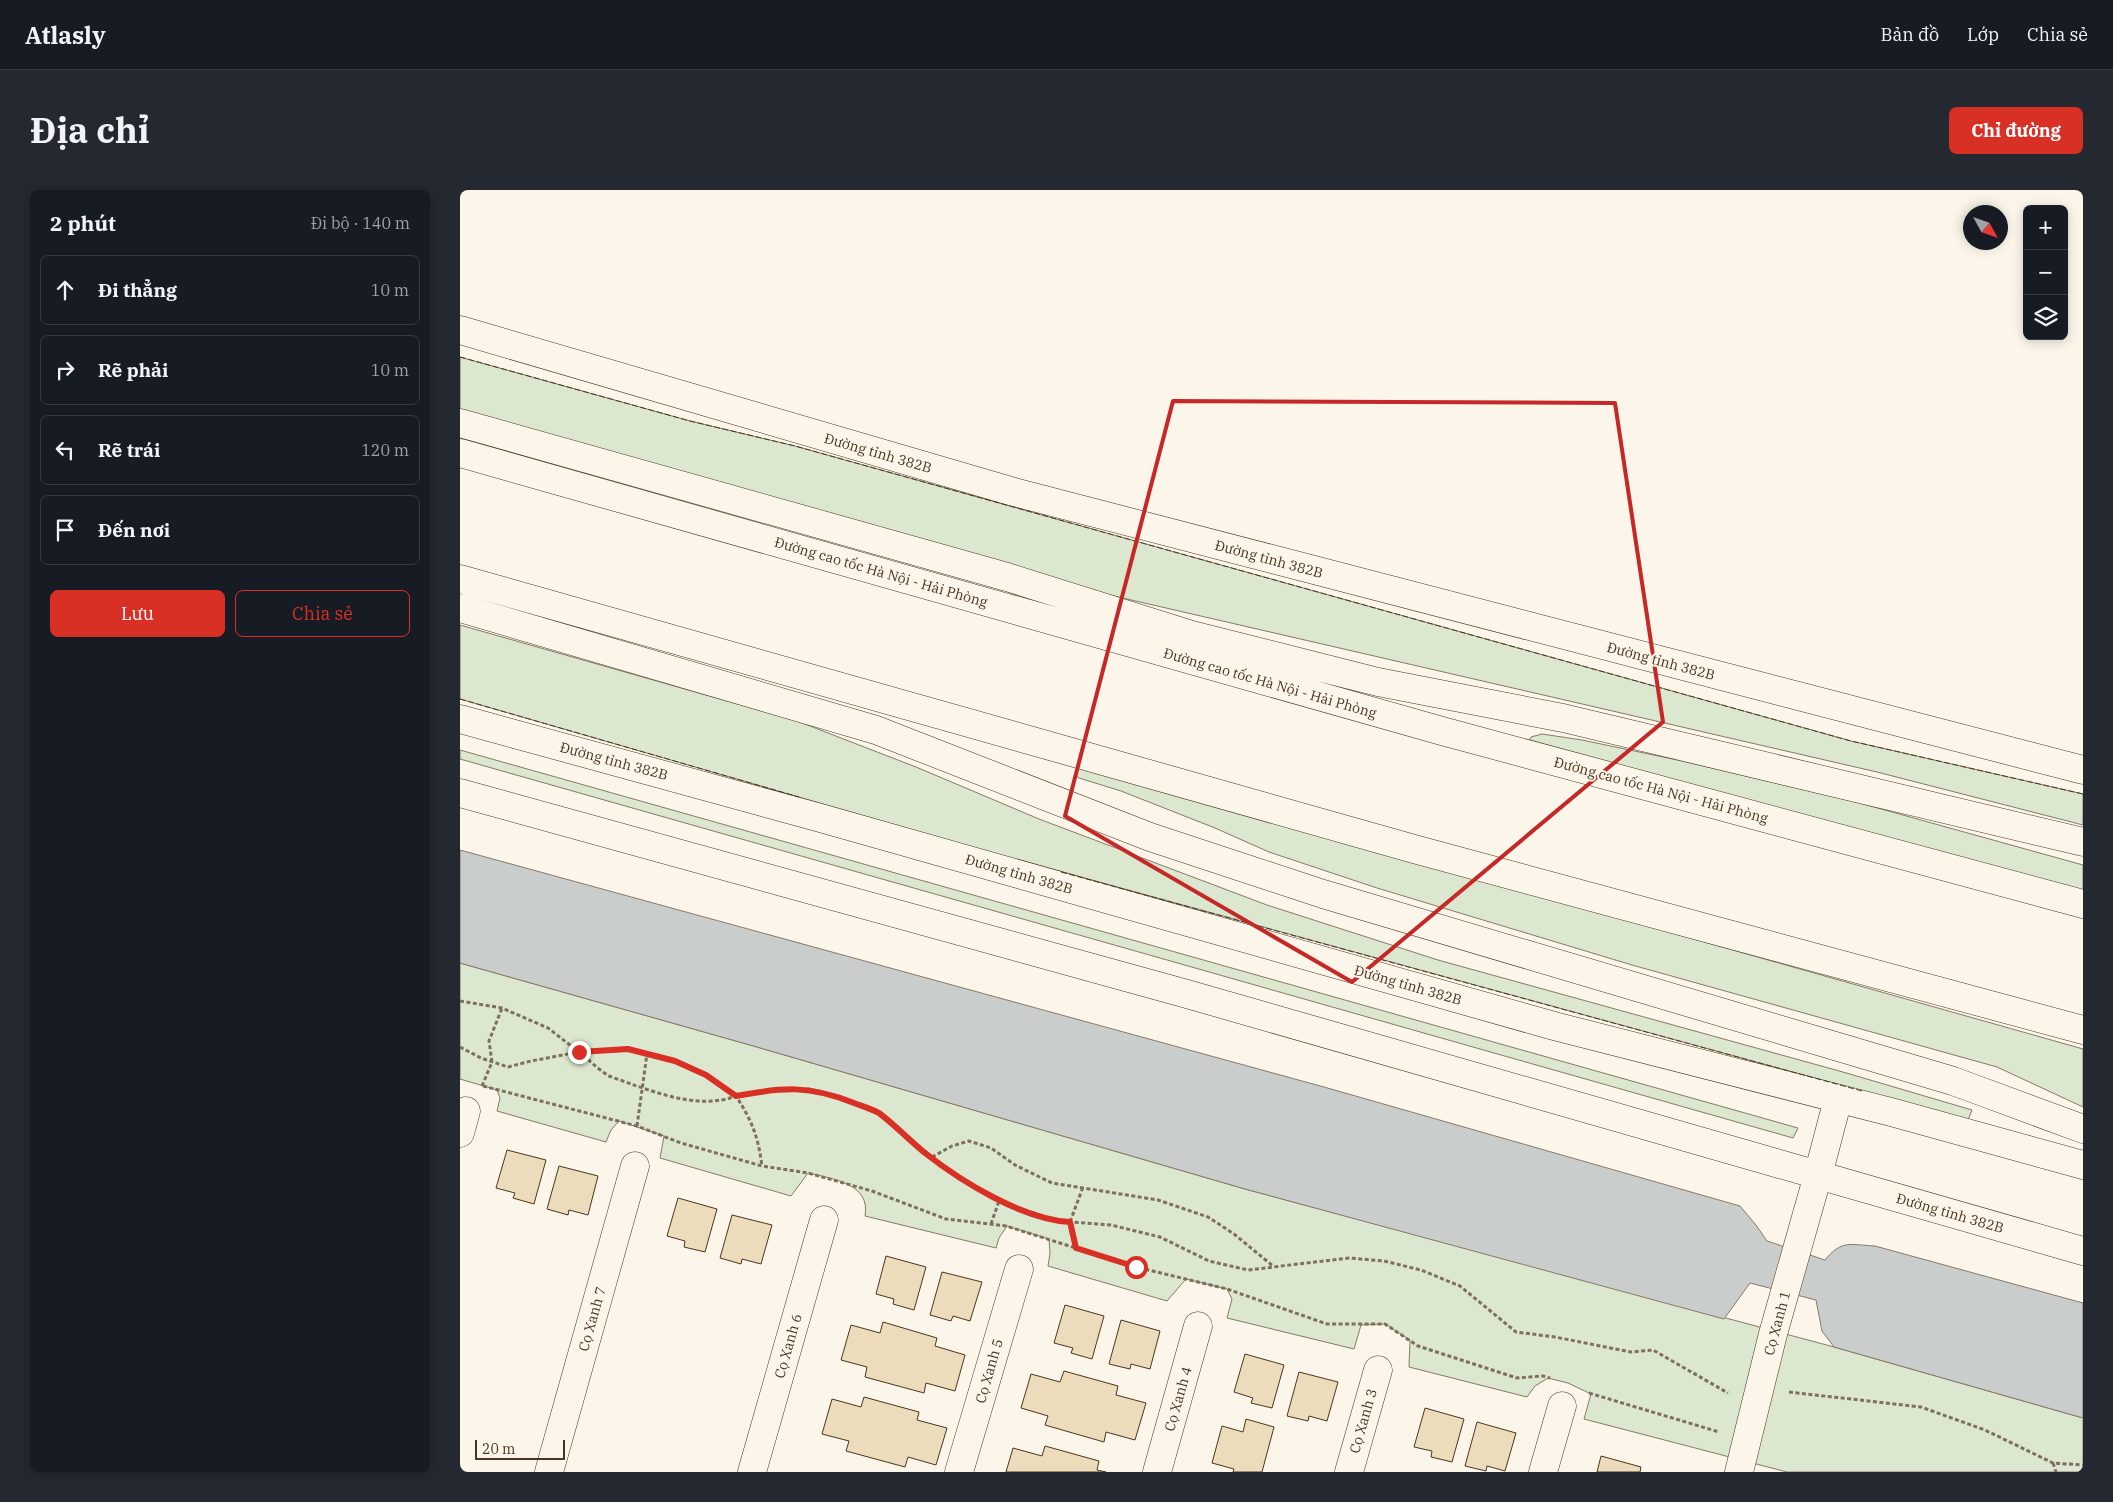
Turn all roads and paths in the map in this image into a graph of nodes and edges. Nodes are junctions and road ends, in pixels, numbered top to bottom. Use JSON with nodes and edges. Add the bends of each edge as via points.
{"nodes":[{"id":1,"x":460,"y":330,"type":"edge"},
{"id":2,"x":460,"y":423,"type":"edge"},
{"id":3,"x":460,"y":453,"type":"edge"},
{"id":4,"x":460,"y":579,"type":"edge"},
{"id":5,"x":460,"y":608,"type":"edge"},
{"id":6,"x":460,"y":719,"type":"edge"},
{"id":7,"x":2083,"y":770,"type":"edge"},
{"id":8,"x":460,"y":793,"type":"edge"},
{"id":9,"x":2083,"y":842,"type":"edge"},
{"id":10,"x":2083,"y":904,"type":"edge"},
{"id":11,"x":460,"y":1001,"type":"edge"},
{"id":12,"x":502,"y":1008,"type":"junction"},
{"id":13,"x":2083,"y":1030,"type":"edge"},
{"id":14,"x":460,"y":1047,"type":"edge"},
{"id":15,"x":579,"y":1052,"type":"junction"},
{"id":16,"x":647,"y":1054,"type":"junction"},
{"id":17,"x":492,"y":1062,"type":"junction"},
{"id":18,"x":475,"y":1084,"type":"dead end"},
{"id":19,"x":482,"y":1086,"type":"junction"},
{"id":20,"x":642,"y":1087,"type":"junction"},
{"id":21,"x":736,"y":1096,"type":"junction"},
{"id":22,"x":1838,"y":1099,"type":"junction"},
{"id":23,"x":637,"y":1126,"type":"junction"},
{"id":24,"x":2083,"y":1129,"type":"edge"},
{"id":25,"x":932,"y":1157,"type":"junction"},
{"id":26,"x":2083,"y":1165,"type":"edge"},
{"id":27,"x":635,"y":1166,"type":"dead end"},
{"id":28,"x":762,"y":1166,"type":"junction"},
{"id":29,"x":1818,"y":1175,"type":"junction"},
{"id":30,"x":1083,"y":1187,"type":"junction"},
{"id":31,"x":999,"y":1201,"type":"junction"},
{"id":32,"x":824,"y":1220,"type":"dead end"},
{"id":33,"x":1070,"y":1222,"type":"junction"},
{"id":34,"x":991,"y":1224,"type":"junction"},
{"id":35,"x":1076,"y":1248,"type":"junction"},
{"id":36,"x":2083,"y":1251,"type":"edge"},
{"id":37,"x":1274,"y":1267,"type":"junction"},
{"id":38,"x":1018,"y":1269,"type":"dead end"},
{"id":39,"x":1198,"y":1326,"type":"dead end"},
{"id":40,"x":1378,"y":1370,"type":"dead end"},
{"id":41,"x":1555,"y":1380,"type":"dead end"},
{"id":42,"x":1780,"y":1391,"type":"dead end"},
{"id":43,"x":1730,"y":1395,"type":"dead end"},
{"id":44,"x":1573,"y":1398,"type":"joint"},
{"id":45,"x":1720,"y":1432,"type":"dead end"},
{"id":46,"x":2053,"y":1463,"type":"junction"},
{"id":47,"x":2083,"y":1465,"type":"edge"},
{"id":48,"x":549,"y":1472,"type":"edge"},
{"id":49,"x":752,"y":1472,"type":"edge"},
{"id":50,"x":959,"y":1472,"type":"edge"},
{"id":51,"x":1157,"y":1472,"type":"edge"},
{"id":52,"x":1349,"y":1472,"type":"edge"},
{"id":53,"x":1543,"y":1472,"type":"edge"},
{"id":54,"x":1739,"y":1472,"type":"edge"},
{"id":55,"x":2056,"y":1472,"type":"edge"}],
"edges":[{"from":1,"to":7,"type":"main road","name":"Đường tỉnh 382B","via":[[1014,492]]},
{"from":2,"to":9,"type":"main road","via":[[1007,577],[1192,635],[1378,682],[1563,718]]},
{"from":3,"to":10,"type":"main road","name":"Đường cao tốc Hà Nội - Hải Phòng","via":[[1433,729]]},
{"from":4,"to":13,"type":"main road","via":[[1414,849]]},
{"from":5,"to":24,"type":"main road","via":[[876,730],[1150,837],[1323,894],[1953,1081]]},
{"from":6,"to":22,"type":"main road","name":"Đường tỉnh 382B","via":[[817,816],[1554,1026]]},
{"from":8,"to":29,"type":"main road","name":"Đường tỉnh 382B","via":[[1187,994]]},
{"from":11,"to":12,"type":"path"},
{"from":12,"to":15,"type":"path","via":[[548,1028]]},
{"from":12,"to":17,"type":"path","via":[[489,1041]]},
{"from":14,"to":17,"type":"path"},
{"from":15,"to":16,"type":"path","via":[[628,1049]]},
{"from":15,"to":17,"type":"path","via":[[508,1067]]},
{"from":15,"to":20,"type":"path","via":[[609,1076]]},
{"from":16,"to":20,"type":"path"},
{"from":16,"to":21,"type":"path","via":[[675,1061],[706,1075]]},
{"from":17,"to":19,"type":"path"},
{"from":18,"to":19,"type":"path"},
{"from":19,"to":23,"type":"path"},
{"from":20,"to":21,"type":"path","via":[[708,1102]]},
{"from":20,"to":23,"type":"path"},
{"from":21,"to":25,"type":"path","via":[[777,1089],[809,1089],[834,1095],[878,1113]]},
{"from":21,"to":28,"type":"path","via":[[750,1118]]},
{"from":22,"to":26,"type":"main road","name":"Đường tỉnh 382B"},
{"from":22,"to":29,"type":"main road"},
{"from":23,"to":28,"type":"path"},
{"from":25,"to":30,"type":"path","via":[[952,1146],[969,1142],[991,1148],[1015,1165],[1052,1183]]},
{"from":25,"to":31,"type":"path"},
{"from":27,"to":48,"type":"main road","name":"Cọ Xanh 7"},
{"from":28,"to":34,"type":"path","via":[[808,1172],[872,1191],[946,1219]]},
{"from":29,"to":36,"type":"main road","name":"Đường tỉnh 382B"},
{"from":29,"to":54,"type":"main road","name":"Cọ Xanh 1","via":[[1773,1334]]},
{"from":30,"to":33,"type":"path"},
{"from":30,"to":37,"type":"path","via":[[1158,1200],[1208,1217]]},
{"from":31,"to":33,"type":"path","via":[[1057,1222]]},
{"from":31,"to":34,"type":"path"},
{"from":32,"to":49,"type":"main road","name":"Cọ Xanh 6"},
{"from":33,"to":35,"type":"path"},
{"from":33,"to":37,"type":"path","via":[[1111,1225],[1160,1237],[1209,1261],[1248,1270]]},
{"from":34,"to":35,"type":"path"},
{"from":35,"to":41,"type":"path","via":[[1136,1267],[1227,1289],[1327,1324],[1385,1324],[1418,1346],[1518,1378],[1543,1376]]},
{"from":37,"to":43,"type":"path","via":[[1349,1258],[1384,1261],[1421,1270],[1460,1286],[1516,1332],[1631,1352],[1653,1350]]},
{"from":38,"to":50,"type":"main road","name":"Cọ Xanh 5"},
{"from":39,"to":51,"type":"main road","name":"Cọ Xanh 4"},
{"from":40,"to":52,"type":"main road","name":"Cọ Xanh 3"},
{"from":42,"to":46,"type":"path","via":[[1921,1407],[1985,1430]]},
{"from":44,"to":45,"type":"path","via":[[1591,1394]]},
{"from":44,"to":53,"type":"main road"},
{"from":46,"to":47,"type":"path"},
{"from":46,"to":55,"type":"path"}]}
